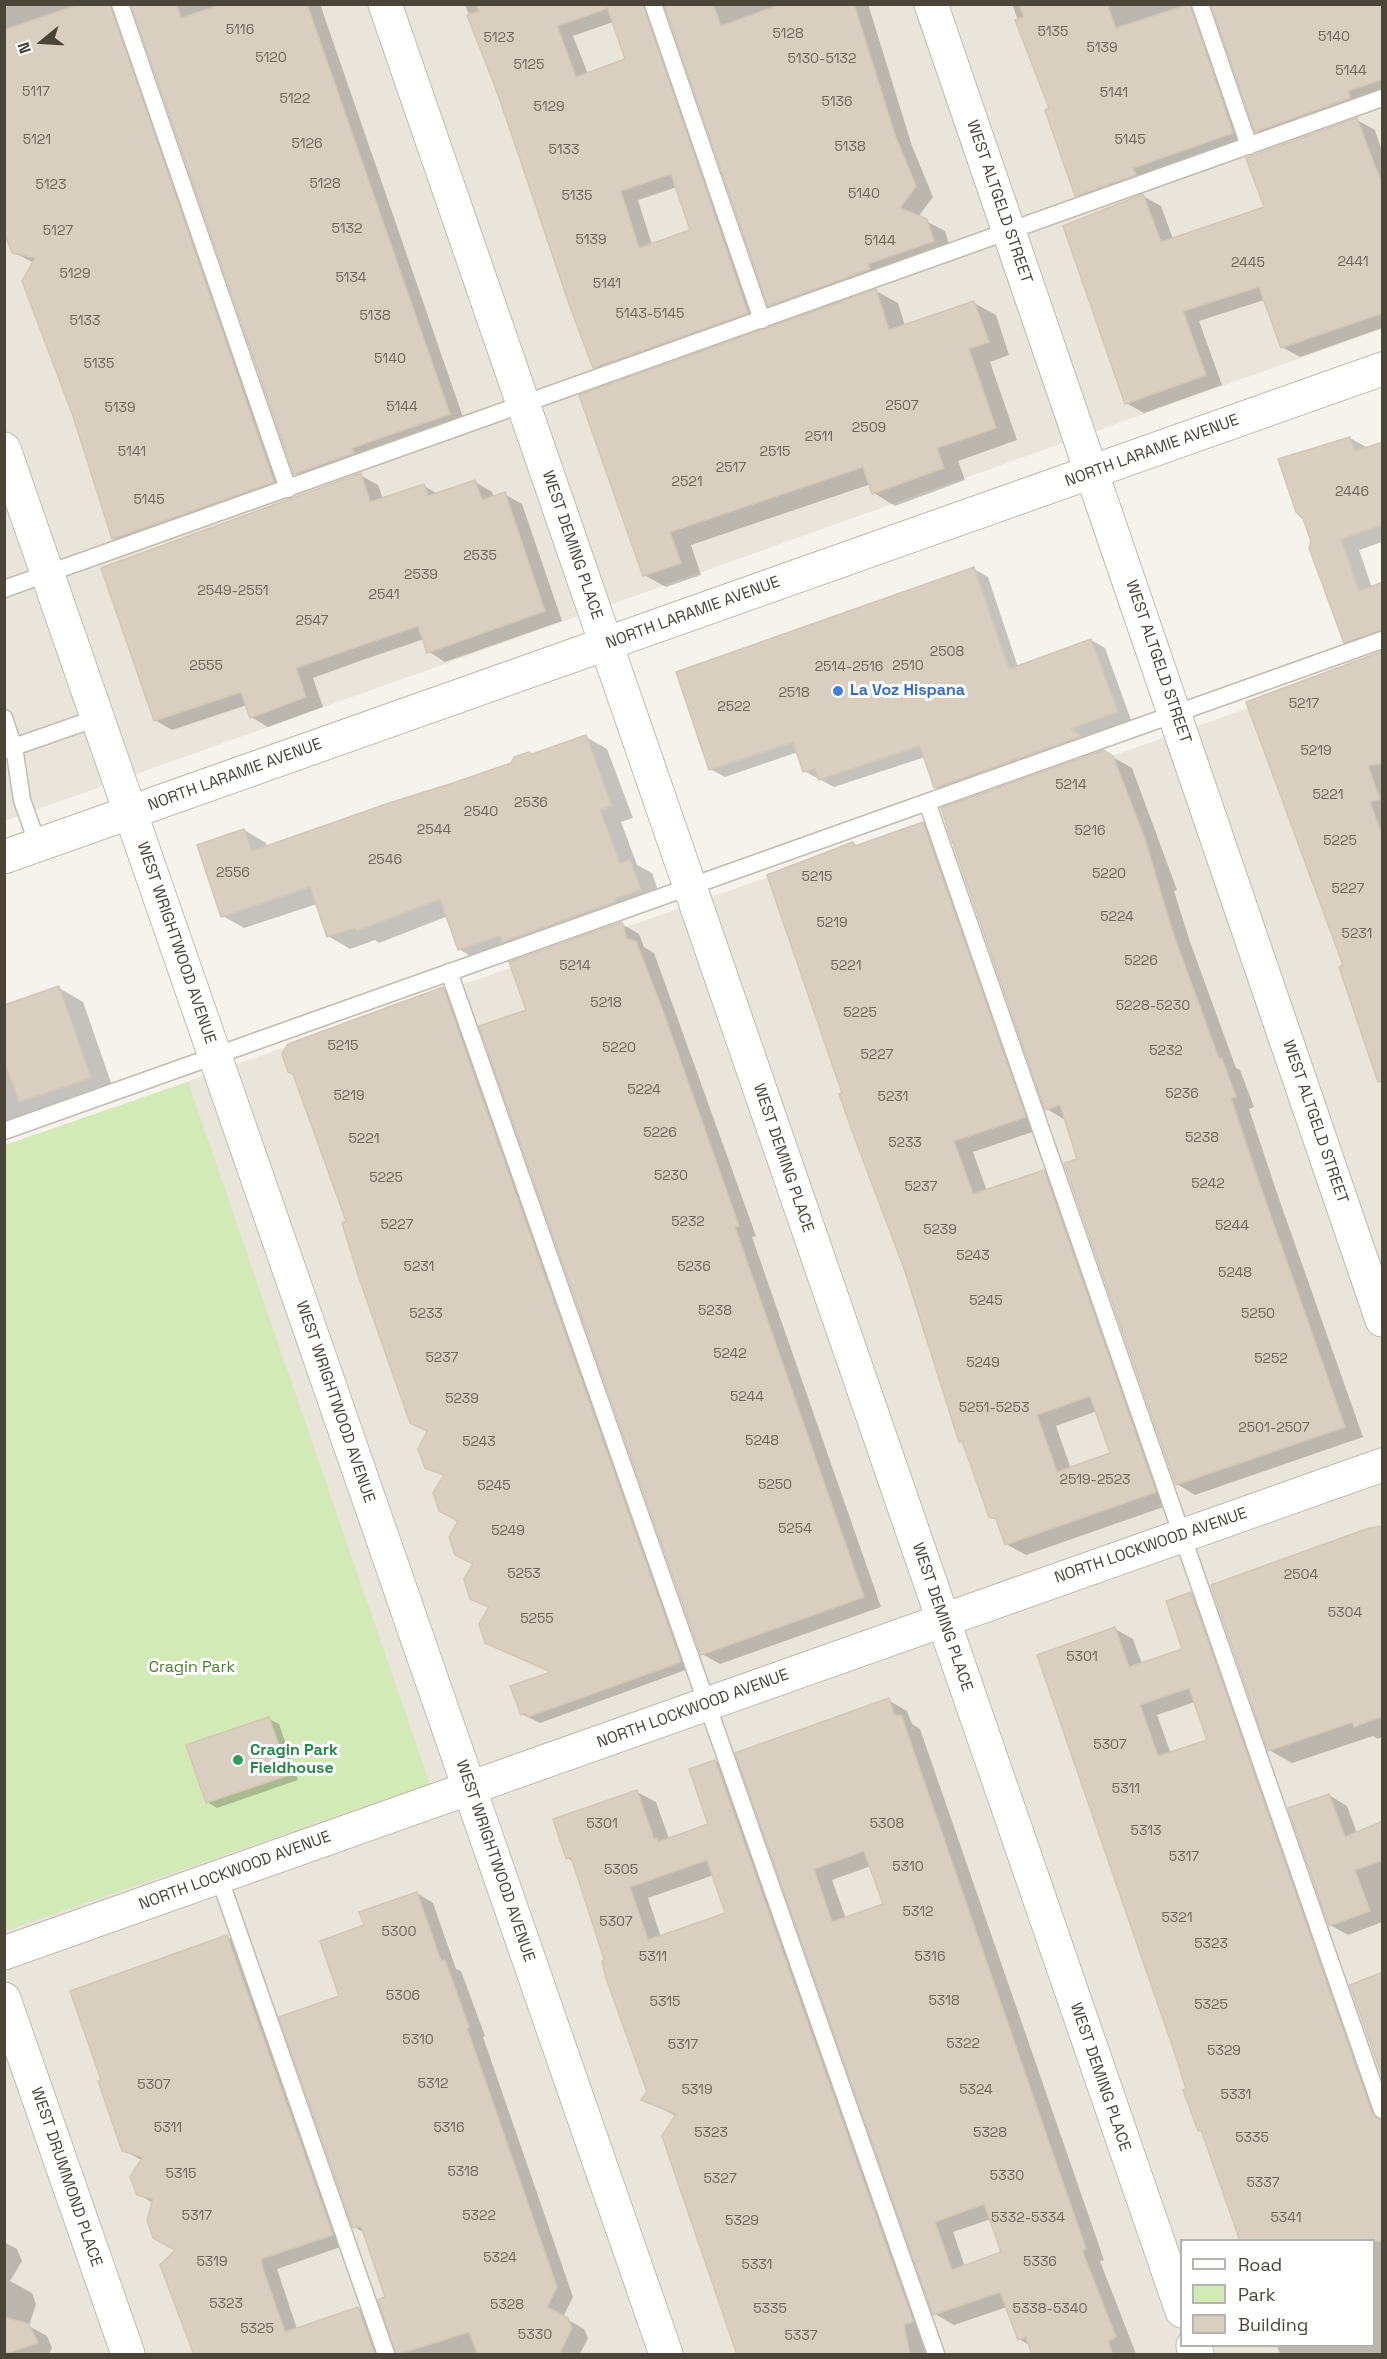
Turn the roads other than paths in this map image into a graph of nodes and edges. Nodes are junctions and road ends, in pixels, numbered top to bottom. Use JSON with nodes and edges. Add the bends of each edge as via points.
{"nodes":[{"id":1,"x":120,"y":4,"type":"edge"},
{"id":2,"x":385,"y":4,"type":"edge"},
{"id":3,"x":653,"y":4,"type":"edge"},
{"id":4,"x":931,"y":4,"type":"edge"},
{"id":5,"x":1200,"y":4,"type":"edge"},
{"id":6,"x":1383,"y":98,"type":"edge"},
{"id":7,"x":1249,"y":146,"type":"junction"},
{"id":8,"x":1009,"y":231,"type":"junction"},
{"id":9,"x":762,"y":320,"type":"junction"},
{"id":10,"x":1383,"y":369,"type":"edge"},
{"id":11,"x":523,"y":405,"type":"junction"},
{"id":12,"x":4,"y":449,"type":"edge"},
{"id":13,"x":1093,"y":472,"type":"junction"},
{"id":14,"x":288,"y":489,"type":"junction"},
{"id":15,"x":48,"y":574,"type":"junction"},
{"id":16,"x":4,"y":589,"type":"edge"},
{"id":17,"x":1383,"y":640,"type":"edge"},
{"id":18,"x":606,"y":644,"type":"junction"},
{"id":19,"x":1175,"y":713,"type":"junction"},
{"id":20,"x":4,"y":718,"type":"edge"},
{"id":21,"x":97,"y":718,"type":"junction"},
{"id":22,"x":9,"y":748,"type":"edge"},
{"id":23,"x":927,"y":802,"type":"junction"},
{"id":24,"x":130,"y":813,"type":"junction"},
{"id":25,"x":39,"y":845,"type":"junction"},
{"id":26,"x":4,"y":857,"type":"edge"},
{"id":27,"x":690,"y":886,"type":"junction"},
{"id":28,"x":449,"y":972,"type":"junction"},
{"id":29,"x":215,"y":1055,"type":"junction"},
{"id":30,"x":4,"y":1131,"type":"edge"},
{"id":31,"x":1383,"y":1320,"type":"edge"},
{"id":32,"x":1383,"y":1465,"type":"edge"},
{"id":33,"x":1183,"y":1535,"type":"junction"},
{"id":34,"x":943,"y":1620,"type":"junction"},
{"id":35,"x":707,"y":1704,"type":"junction"},
{"id":36,"x":470,"y":1788,"type":"junction"},
{"id":37,"x":219,"y":1877,"type":"junction"},
{"id":38,"x":4,"y":1953,"type":"edge"},
{"id":39,"x":4,"y":1999,"type":"edge"},
{"id":40,"x":1383,"y":2110,"type":"edge"},
{"id":41,"x":1180,"y":2305,"type":"edge"},
{"id":42,"x":128,"y":2355,"type":"edge"},
{"id":43,"x":386,"y":2355,"type":"edge"},
{"id":44,"x":666,"y":2355,"type":"edge"},
{"id":45,"x":936,"y":2355,"type":"edge"}],
"edges":[{"from":1,"to":14,"type":"lane"},
{"from":2,"to":11,"type":"street","name":"WEST DEMING PLACE"},
{"from":3,"to":9,"type":"lane"},
{"from":4,"to":8,"type":"street","name":"WEST ALTGELD STREET"},
{"from":5,"to":7,"type":"lane"},
{"from":6,"to":7,"type":"lane"},
{"from":7,"to":8,"type":"lane"},
{"from":8,"to":9,"type":"lane"},
{"from":8,"to":13,"type":"street","name":"WEST ALTGELD STREET"},
{"from":9,"to":11,"type":"lane"},
{"from":10,"to":13,"type":"street","name":"NORTH LARAMIE AVENUE"},
{"from":11,"to":14,"type":"lane"},
{"from":11,"to":18,"type":"street","name":"WEST DEMING PLACE"},
{"from":12,"to":15,"type":"street","name":"WEST WRIGHTWOOD AVENUE"},
{"from":13,"to":18,"type":"street","name":"NORTH LARAMIE AVENUE"},
{"from":13,"to":19,"type":"street","name":"WEST ALTGELD STREET"},
{"from":14,"to":15,"type":"lane"},
{"from":15,"to":16,"type":"lane"},
{"from":15,"to":21,"type":"street","name":"WEST WRIGHTWOOD AVENUE"},
{"from":17,"to":19,"type":"lane"},
{"from":18,"to":24,"type":"street","name":"NORTH LARAMIE AVENUE"},
{"from":18,"to":27,"type":"street","name":"WEST DEMING PLACE"},
{"from":19,"to":23,"type":"lane"},
{"from":19,"to":31,"type":"street","name":"WEST ALTGELD STREET"},
{"from":20,"to":22,"type":"lane"},
{"from":21,"to":22,"type":"lane"},
{"from":21,"to":24,"type":"street","name":"WEST WRIGHTWOOD AVENUE"},
{"from":22,"to":25,"type":"lane"},
{"from":23,"to":27,"type":"lane"},
{"from":23,"to":33,"type":"lane"},
{"from":24,"to":25,"type":"street","name":"NORTH LARAMIE AVENUE"},
{"from":24,"to":29,"type":"street","name":"WEST WRIGHTWOOD AVENUE"},
{"from":25,"to":26,"type":"street","name":"NORTH LARAMIE AVENUE"},
{"from":27,"to":28,"type":"lane"},
{"from":27,"to":34,"type":"street","name":"WEST DEMING PLACE"},
{"from":28,"to":29,"type":"lane"},
{"from":28,"to":35,"type":"lane"},
{"from":29,"to":30,"type":"lane"},
{"from":29,"to":36,"type":"street","name":"WEST WRIGHTWOOD AVENUE"},
{"from":32,"to":33,"type":"street","name":"NORTH LOCKWOOD AVENUE"},
{"from":33,"to":34,"type":"street","name":"NORTH LOCKWOOD AVENUE"},
{"from":33,"to":40,"type":"lane"},
{"from":34,"to":35,"type":"street","name":"NORTH LOCKWOOD AVENUE"},
{"from":34,"to":41,"type":"street","name":"WEST DEMING PLACE"},
{"from":35,"to":36,"type":"street","name":"NORTH LOCKWOOD AVENUE"},
{"from":35,"to":45,"type":"lane"},
{"from":36,"to":37,"type":"street","name":"NORTH LOCKWOOD AVENUE"},
{"from":36,"to":44,"type":"street","name":"WEST WRIGHTWOOD AVENUE"},
{"from":37,"to":38,"type":"street","name":"NORTH LOCKWOOD AVENUE"},
{"from":37,"to":43,"type":"lane"},
{"from":39,"to":42,"type":"street","name":"WEST DRUMMOND PLACE"}]}
